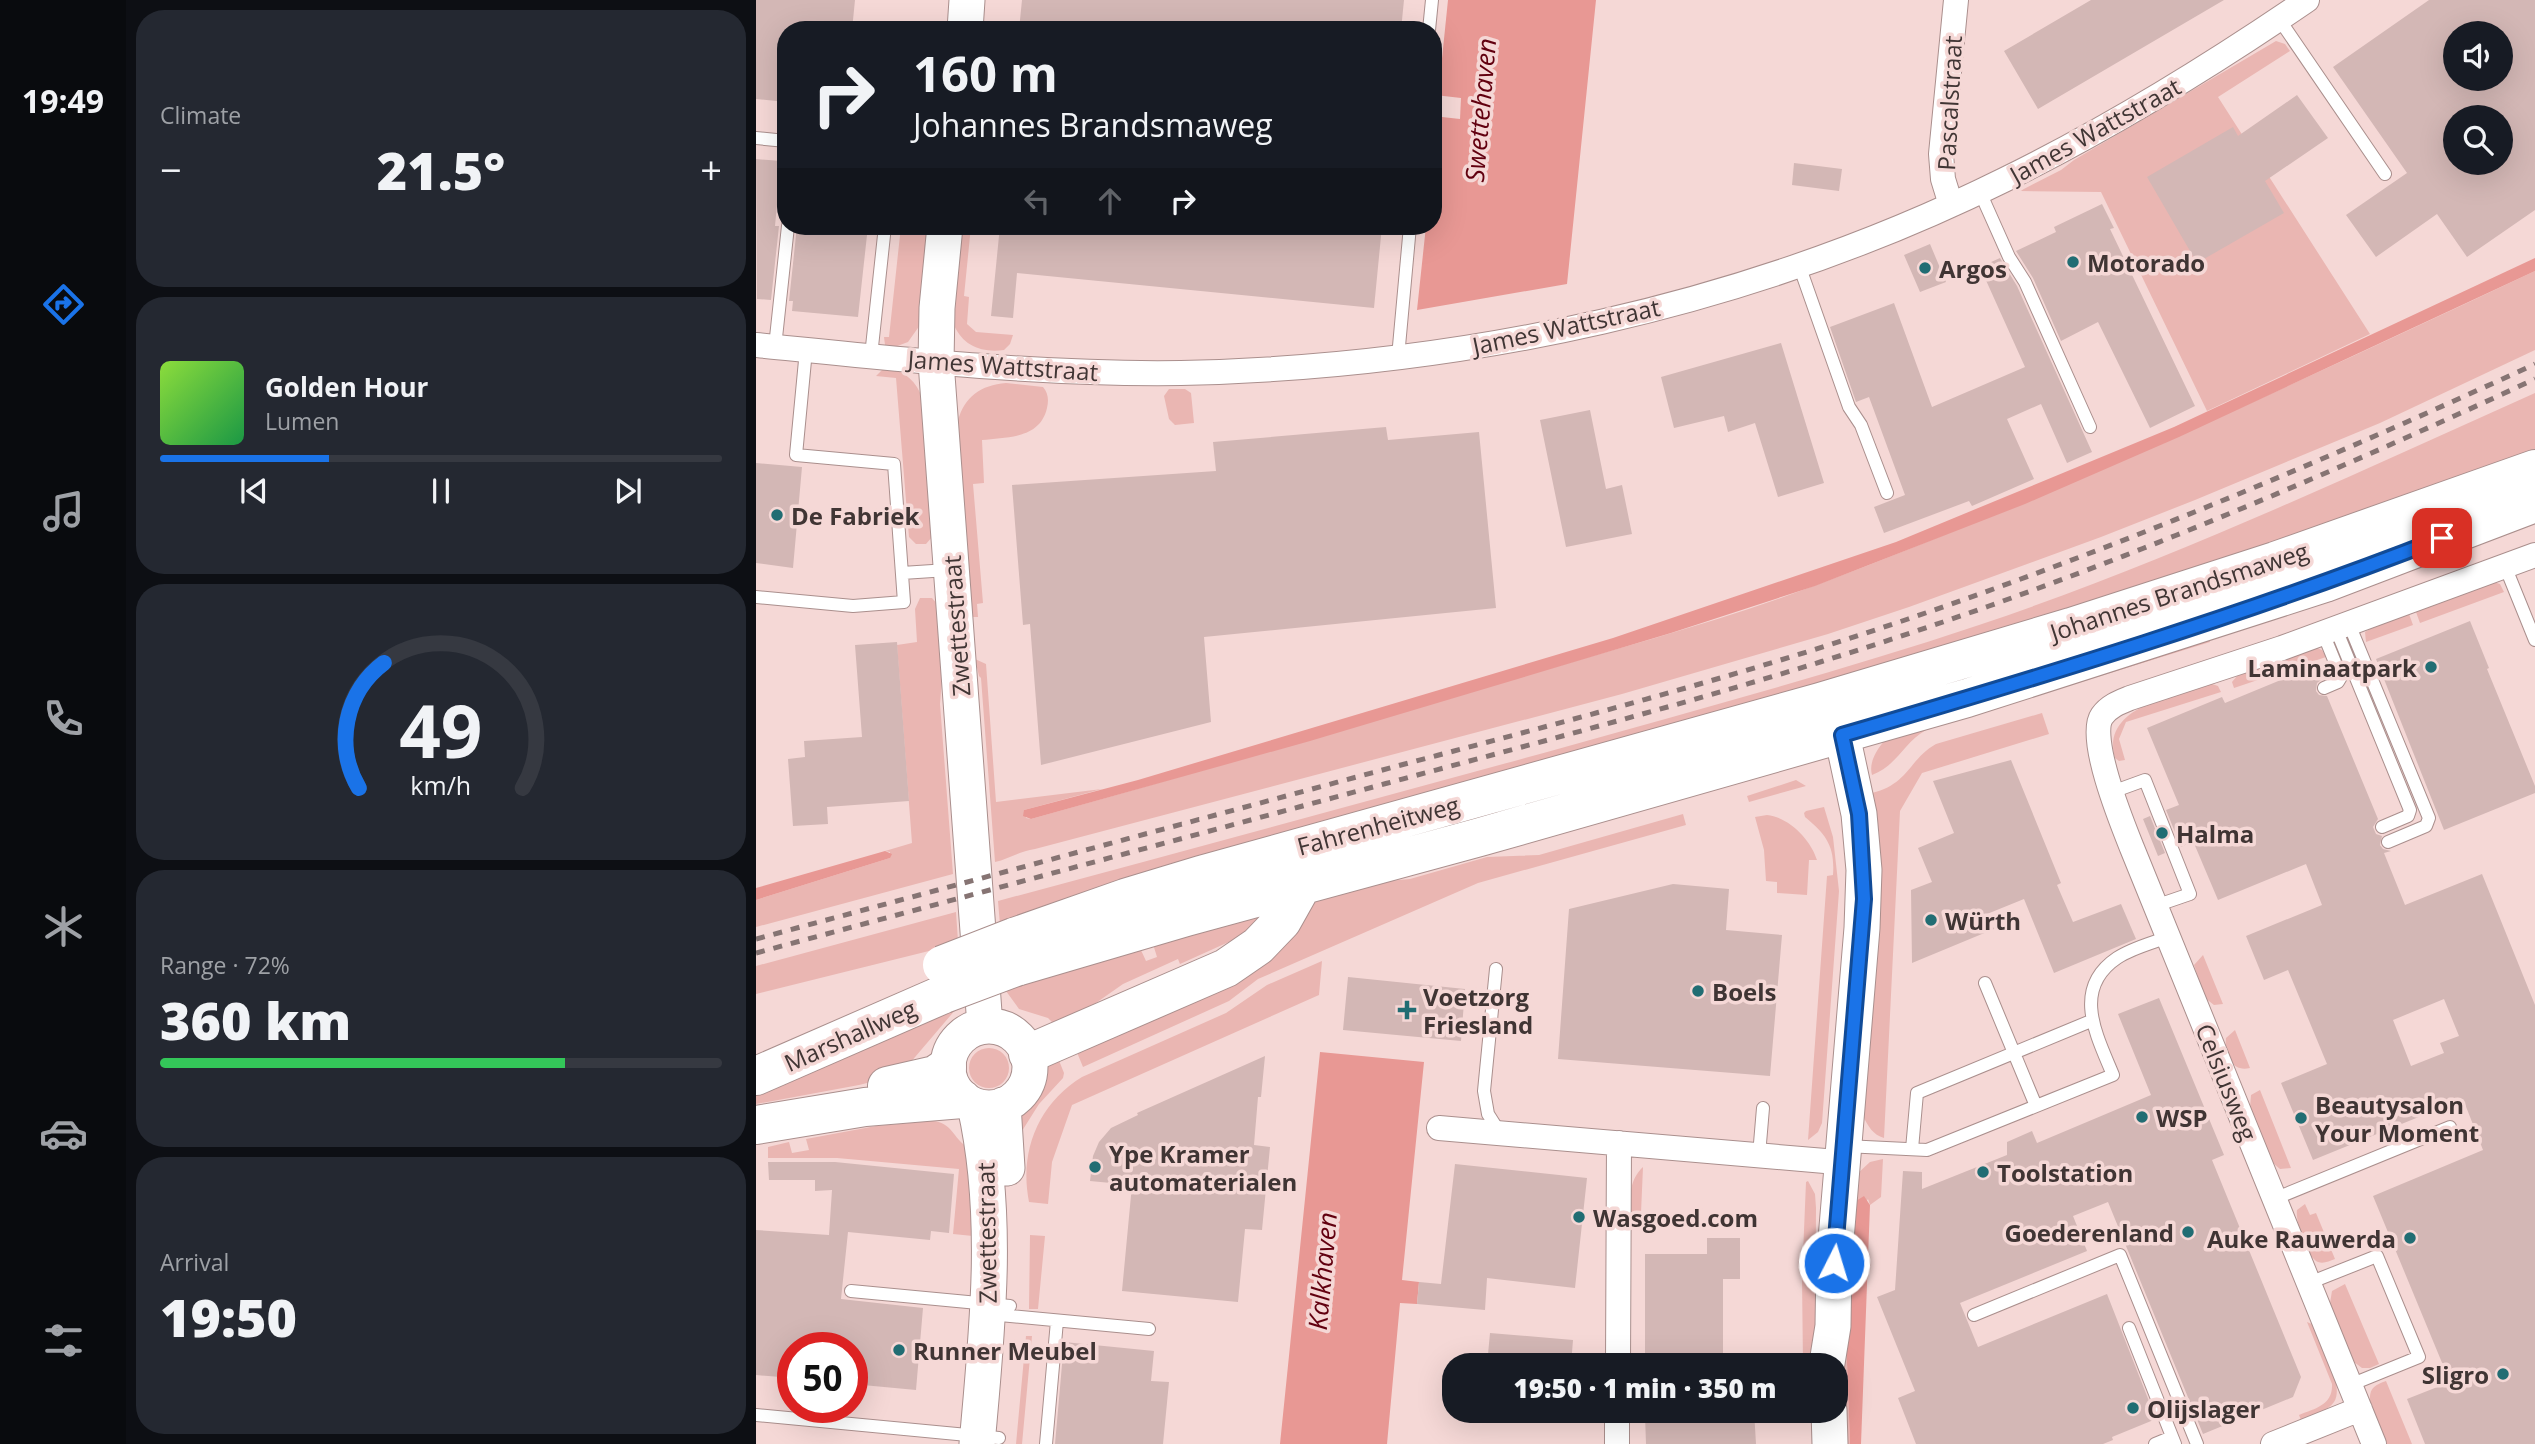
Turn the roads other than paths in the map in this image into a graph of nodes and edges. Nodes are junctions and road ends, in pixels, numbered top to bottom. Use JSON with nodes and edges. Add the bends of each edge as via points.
{"nodes":[{"id":1,"x":967,"y":0,"type":"edge"},
{"id":2,"x":1432,"y":0,"type":"edge"},
{"id":3,"x":1956,"y":0,"type":"edge"},
{"id":4,"x":2306,"y":0,"type":"edge"},
{"id":5,"x":2279,"y":19,"type":"junction"},
{"id":6,"x":966,"y":21,"type":"edge"},
{"id":7,"x":1430,"y":21,"type":"edge"},
{"id":8,"x":756,"y":138,"type":"edge"},
{"id":9,"x":777,"y":140,"type":"edge"},
{"id":10,"x":2385,"y":174,"type":"dead end"},
{"id":11,"x":1980,"y":192,"type":"junction"},
{"id":12,"x":1951,"y":205,"type":"junction"},
{"id":13,"x":786,"y":235,"type":"edge"},
{"id":14,"x":883,"y":235,"type":"edge"},
{"id":15,"x":944,"y":235,"type":"edge"},
{"id":16,"x":1409,"y":235,"type":"edge"},
{"id":17,"x":1799,"y":265,"type":"junction"},
{"id":18,"x":766,"y":346,"type":"edge"},
{"id":19,"x":806,"y":350,"type":"junction"},
{"id":20,"x":871,"y":356,"type":"junction"},
{"id":21,"x":1398,"y":357,"type":"junction"},
{"id":22,"x":936,"y":362,"type":"junction"},
{"id":23,"x":2090,"y":427,"type":"dead end"},
{"id":24,"x":2535,"y":469,"type":"edge"},
{"id":25,"x":1886,"y":494,"type":"dead end"},
{"id":26,"x":2535,"y":503,"type":"edge"},
{"id":27,"x":2535,"y":555,"type":"edge"},
{"id":28,"x":2505,"y":566,"type":"junction"},
{"id":29,"x":951,"y":570,"type":"junction"},
{"id":30,"x":902,"y":573,"type":"junction"},
{"id":31,"x":756,"y":597,"type":"edge"},
{"id":32,"x":2336,"y":629,"type":"junction"},
{"id":33,"x":2535,"y":640,"type":"edge"},
{"id":34,"x":2324,"y":688,"type":"dead end"},
{"id":35,"x":1820,"y":702,"type":"junction"},
{"id":36,"x":1830,"y":738,"type":"junction"},
{"id":37,"x":2112,"y":792,"type":"junction"},
{"id":38,"x":1401,"y":819,"type":"junction"},
{"id":39,"x":2382,"y":827,"type":"dead end"},
{"id":40,"x":2388,"y":842,"type":"dead end"},
{"id":41,"x":1302,"y":885,"type":"junction"},
{"id":42,"x":2155,"y":906,"type":"junction"},
{"id":43,"x":2168,"y":937,"type":"junction"},
{"id":44,"x":1015,"y":952,"type":"junction"},
{"id":45,"x":1496,"y":969,"type":"dead end"},
{"id":46,"x":943,"y":979,"type":"junction"},
{"id":47,"x":1985,"y":983,"type":"dead end"},
{"id":48,"x":2091,"y":1021,"type":"junction"},
{"id":49,"x":985,"y":1026,"type":"junction"},
{"id":50,"x":756,"y":1047,"type":"edge"},
{"id":51,"x":2014,"y":1053,"type":"junction"},
{"id":52,"x":1028,"y":1054,"type":"junction"},
{"id":53,"x":756,"y":1076,"type":"edge"},
{"id":54,"x":972,"y":1094,"type":"junction"},
{"id":55,"x":2036,"y":1106,"type":"junction"},
{"id":56,"x":865,"y":1107,"type":"junction"},
{"id":57,"x":1763,"y":1108,"type":"dead end"},
{"id":58,"x":756,"y":1111,"type":"edge"},
{"id":59,"x":756,"y":1125,"type":"edge"},
{"id":60,"x":2450,"y":1127,"type":"dead end"},
{"id":61,"x":1439,"y":1128,"type":"dead end"},
{"id":62,"x":1500,"y":1133,"type":"junction"},
{"id":63,"x":756,"y":1143,"type":"edge"},
{"id":64,"x":1619,"y":1143,"type":"junction"},
{"id":65,"x":1912,"y":1149,"type":"junction"},
{"id":66,"x":1835,"y":1154,"type":"junction"},
{"id":67,"x":1759,"y":1155,"type":"junction"},
{"id":68,"x":2274,"y":1199,"type":"junction"},
{"id":69,"x":2309,"y":1283,"type":"junction"},
{"id":70,"x":851,"y":1291,"type":"dead end"},
{"id":71,"x":999,"y":1310,"type":"junction"},
{"id":72,"x":1974,"y":1315,"type":"dead end"},
{"id":73,"x":1057,"y":1321,"type":"junction"},
{"id":74,"x":2129,"y":1328,"type":"dead end"},
{"id":75,"x":1149,"y":1329,"type":"dead end"},
{"id":76,"x":1618,"y":1353,"type":"edge"},
{"id":77,"x":1826,"y":1353,"type":"edge"},
{"id":78,"x":2350,"y":1385,"type":"junction"},
{"id":79,"x":2360,"y":1409,"type":"junction"},
{"id":80,"x":756,"y":1415,"type":"edge"},
{"id":81,"x":1617,"y":1423,"type":"edge"},
{"id":82,"x":1829,"y":1423,"type":"edge"},
{"id":83,"x":2174,"y":1440,"type":"edge"},
{"id":84,"x":988,"y":1441,"type":"edge"},
{"id":85,"x":1046,"y":1444,"type":"edge"},
{"id":86,"x":1617,"y":1444,"type":"edge"},
{"id":87,"x":1830,"y":1444,"type":"edge"},
{"id":88,"x":2155,"y":1444,"type":"edge"},
{"id":89,"x":2197,"y":1444,"type":"edge"},
{"id":90,"x":2273,"y":1444,"type":"edge"},
{"id":91,"x":2374,"y":1444,"type":"edge"}],
"edges":[{"from":1,"to":6,"type":"street"},
{"from":2,"to":7,"type":"lane"},
{"from":3,"to":12,"type":"street","name":"Pascalstraat","via":[[1941,154]]},
{"from":4,"to":5,"type":"street","name":"James Wattstraat"},
{"from":5,"to":10,"type":"lane"},
{"from":5,"to":11,"type":"street","name":"James Wattstraat","via":[[2160,97]]},
{"from":8,"to":9,"type":"lane"},
{"from":11,"to":12,"type":"street","name":"James Wattstraat"},
{"from":11,"to":23,"type":"lane"},
{"from":12,"to":17,"type":"street","name":"James Wattstraat"},
{"from":13,"to":18,"type":"lane"},
{"from":14,"to":20,"type":"lane"},
{"from":15,"to":22,"type":"street","name":"Zwettestraat"},
{"from":16,"to":21,"type":"lane"},
{"from":17,"to":21,"type":"street","name":"James Wattstraat","via":[[1580,326]]},
{"from":17,"to":25,"type":"lane","via":[[1849,407],[1861,425]]},
{"from":18,"to":19,"type":"street","name":"James Wattstraat"},
{"from":19,"to":20,"type":"street","name":"James Wattstraat"},
{"from":19,"to":30,"type":"lane","via":[[796,455],[894,464]]},
{"from":20,"to":22,"type":"street","name":"James Wattstraat"},
{"from":21,"to":22,"type":"street","name":"James Wattstraat","via":[[1288,369],[1177,373]]},
{"from":22,"to":29,"type":"street","name":"Zwettestraat"},
{"from":24,"to":35,"type":"main road","name":"Johannes Brandsmaweg","via":[[2275,561]]},
{"from":26,"to":36,"type":"main road","name":"Johannes Brandsmaweg","via":[[2246,610]]},
{"from":27,"to":28,"type":"street"},
{"from":28,"to":32,"type":"street"},
{"from":28,"to":33,"type":"lane"},
{"from":29,"to":30,"type":"lane"},
{"from":29,"to":49,"type":"street","name":"Zwettestraat"},
{"from":30,"to":31,"type":"lane","via":[[904,602],[853,606]]},
{"from":32,"to":34,"type":"lane","via":[[2341,677]]},
{"from":32,"to":37,"type":"street","name":"Celsiusweg","via":[[2114,705],[2102,716],[2098,728]]},
{"from":32,"to":39,"type":"lane","via":[[2410,810],[2407,816]]},
{"from":32,"to":40,"type":"lane","via":[[2429,818],[2426,826]]},
{"from":35,"to":36,"type":"street"},
{"from":35,"to":38,"type":"main road","name":"Fahrenheitweg"},
{"from":36,"to":41,"type":"main road","name":"Fahrenheitweg"},
{"from":36,"to":66,"type":"street","via":[[1846,874]]},
{"from":37,"to":42,"type":"street","name":"Celsiusweg"},
{"from":37,"to":42,"type":"lane","via":[[2145,780],[2190,894]]},
{"from":38,"to":41,"type":"main road","via":[[1376,845],[1316,863]]},
{"from":38,"to":44,"type":"main road","name":"Fahrenheitweg","via":[[1163,887]]},
{"from":41,"to":44,"type":"main road","name":"Fahrenheitweg"},
{"from":41,"to":52,"type":"main road","via":[[1282,921],[1258,946],[1226,968]]},
{"from":42,"to":43,"type":"street","name":"Celsiusweg"},
{"from":43,"to":48,"type":"lane","via":[[2118,957],[2102,971],[2094,989]]},
{"from":43,"to":68,"type":"street","name":"Celsiusweg"},
{"from":44,"to":46,"type":"main road","name":"Fahrenheitweg","bridge":true},
{"from":45,"to":62,"type":"lane","via":[[1484,1090],[1488,1114]]},
{"from":46,"to":50,"type":"main road","name":"Marshallweg"},
{"from":46,"to":53,"type":"main road","name":"Marshallweg"},
{"from":47,"to":51,"type":"lane"},
{"from":48,"to":51,"type":"lane"},
{"from":48,"to":55,"type":"lane","via":[[2113,1075]]},
{"from":49,"to":52,"type":"street","via":[[1006,1030]]},
{"from":49,"to":54,"type":"street","via":[[963,1035],[949,1055]]},
{"from":51,"to":55,"type":"lane"},
{"from":51,"to":65,"type":"lane","via":[[1917,1093]]},
{"from":52,"to":54,"type":"street","via":[[1028,1079],[1014,1099]]},
{"from":54,"to":56,"type":"main road"},
{"from":54,"to":58,"type":"main road","via":[[935,1075]]},
{"from":54,"to":71,"type":"street","name":"Zwettestraat","via":[[983,1141],[990,1257]]},
{"from":55,"to":65,"type":"lane","via":[[1927,1150]]},
{"from":56,"to":59,"type":"main road"},
{"from":56,"to":63,"type":"street","via":[[835,1127]]},
{"from":57,"to":67,"type":"lane"},
{"from":60,"to":68,"type":"lane"},
{"from":61,"to":62,"type":"street"},
{"from":62,"to":64,"type":"street"},
{"from":64,"to":67,"type":"street"},
{"from":64,"to":76,"type":"street"},
{"from":65,"to":66,"type":"lane"},
{"from":66,"to":67,"type":"street"},
{"from":66,"to":77,"type":"street","via":[[1820,1287]]},
{"from":68,"to":69,"type":"street","name":"Celsiusweg"},
{"from":69,"to":78,"type":"street","name":"Celsiusweg"},
{"from":69,"to":78,"type":"lane","via":[[2377,1256],[2419,1357]]},
{"from":70,"to":71,"type":"lane"},
{"from":71,"to":73,"type":"lane"},
{"from":71,"to":84,"type":"street","name":"Zwettestraat"},
{"from":72,"to":89,"type":"lane","via":[[2120,1255]]},
{"from":73,"to":75,"type":"lane"},
{"from":73,"to":85,"type":"lane"},
{"from":74,"to":83,"type":"lane"},
{"from":78,"to":79,"type":"street","name":"Celsiusweg"},
{"from":79,"to":90,"type":"street"},
{"from":79,"to":91,"type":"street","name":"Celsiusweg"},
{"from":80,"to":84,"type":"lane"},
{"from":81,"to":86,"type":"street"},
{"from":82,"to":87,"type":"street"},
{"from":83,"to":88,"type":"lane"}]}
